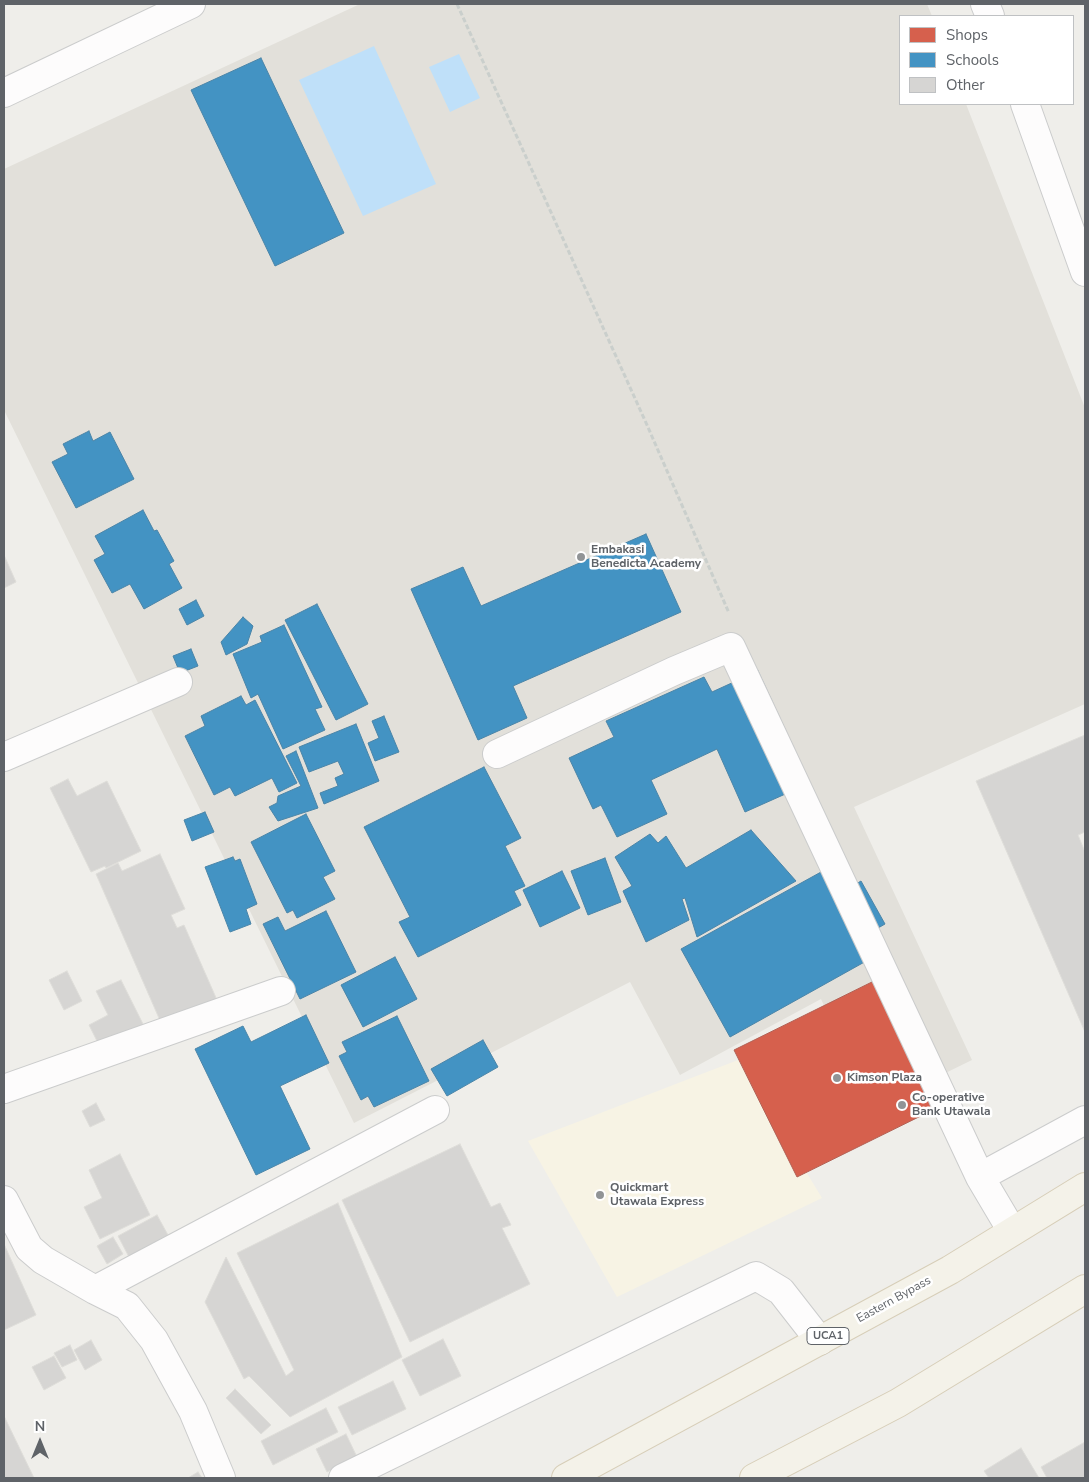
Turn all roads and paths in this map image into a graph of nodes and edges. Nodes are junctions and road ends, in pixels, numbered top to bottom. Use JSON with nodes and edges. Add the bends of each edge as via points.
{"nodes":[{"id":1,"x":191,"y":4,"type":"edge"},
{"id":2,"x":457,"y":4,"type":"edge"},
{"id":3,"x":4,"y":93,"type":"edge"},
{"id":4,"x":1025,"y":105,"type":"edge"},
{"id":5,"x":1085,"y":272,"type":"edge"},
{"id":6,"x":731,"y":647,"type":"junction"},
{"id":7,"x":178,"y":682,"type":"dead end"},
{"id":8,"x":497,"y":754,"type":"dead end"},
{"id":9,"x":4,"y":757,"type":"edge"},
{"id":10,"x":280,"y":991,"type":"dead end"},
{"id":11,"x":4,"y":1089,"type":"edge"},
{"id":12,"x":435,"y":1110,"type":"dead end"},
{"id":13,"x":1085,"y":1120,"type":"edge"},
{"id":14,"x":980,"y":1177,"type":"junction"},
{"id":15,"x":1085,"y":1187,"type":"edge"},
{"id":16,"x":4,"y":1200,"type":"edge"},
{"id":17,"x":1012,"y":1231,"type":"junction"},
{"id":18,"x":1085,"y":1289,"type":"edge"},
{"id":19,"x":95,"y":1290,"type":"junction"},
{"id":20,"x":820,"y":1341,"type":"junction"},
{"id":21,"x":221,"y":1478,"type":"edge"},
{"id":22,"x":343,"y":1478,"type":"edge"},
{"id":23,"x":566,"y":1478,"type":"edge"},
{"id":24,"x":754,"y":1478,"type":"edge"}],
"edges":[{"from":1,"to":3,"type":"street"},
{"from":2,"to":6,"type":"path","via":[[733,622]]},
{"from":4,"to":5,"type":"street"},
{"from":6,"to":8,"type":"street"},
{"from":6,"to":14,"type":"street"},
{"from":7,"to":9,"type":"street"},
{"from":10,"to":11,"type":"street"},
{"from":12,"to":19,"type":"street"},
{"from":13,"to":14,"type":"street"},
{"from":14,"to":17,"type":"street"},
{"from":15,"to":17,"type":"main road","name":"Eastern Bypass","number":"UCA1"},
{"from":16,"to":19,"type":"street","via":[[29,1248],[43,1260]]},
{"from":17,"to":20,"type":"main road","name":"Eastern Bypass","number":"UCA1","via":[[950,1270]]},
{"from":18,"to":24,"type":"main road","via":[[898,1403]]},
{"from":19,"to":21,"type":"street","via":[[127,1306],[154,1340],[193,1411]]},
{"from":20,"to":22,"type":"street","via":[[781,1291],[756,1276]]},
{"from":20,"to":23,"type":"main road","name":"Eastern Bypass","number":"UCA1"}]}
